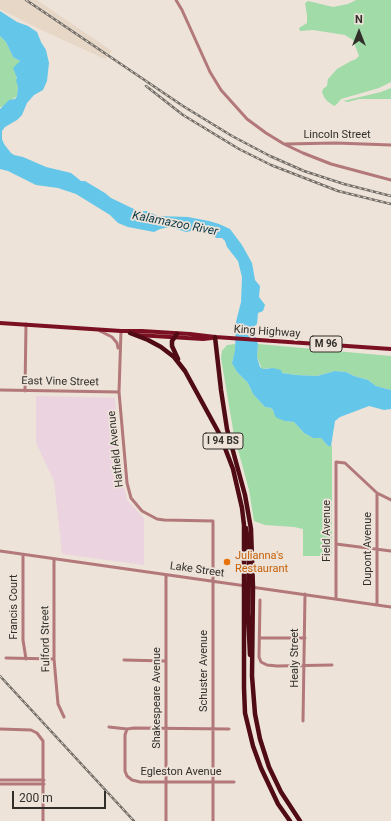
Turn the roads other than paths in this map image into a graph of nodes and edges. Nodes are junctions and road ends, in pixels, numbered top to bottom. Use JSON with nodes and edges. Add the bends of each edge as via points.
{"nodes":[{"id":1,"x":176,"y":0,"type":"edge"},
{"id":2,"x":284,"y":144,"type":"junction"},
{"id":3,"x":391,"y":145,"type":"edge"},
{"id":4,"x":391,"y":180,"type":"edge"},
{"id":5,"x":0,"y":323,"type":"edge"},
{"id":6,"x":26,"y":324,"type":"junction"},
{"id":7,"x":99,"y":330,"type":"junction"},
{"id":8,"x":121,"y":331,"type":"junction"},
{"id":9,"x":130,"y":333,"type":"junction"},
{"id":10,"x":175,"y":336,"type":"junction"},
{"id":11,"x":215,"y":337,"type":"junction"},
{"id":12,"x":391,"y":349,"type":"edge"},
{"id":13,"x":120,"y":352,"type":"junction"},
{"id":14,"x":185,"y":371,"type":"junction"},
{"id":15,"x":0,"y":390,"type":"edge"},
{"id":16,"x":24,"y":391,"type":"junction"},
{"id":17,"x":119,"y":392,"type":"junction"},
{"id":18,"x":377,"y":493,"type":"junction"},
{"id":19,"x":391,"y":500,"type":"edge"},
{"id":20,"x":213,"y":521,"type":"joint"},
{"id":21,"x":336,"y":544,"type":"junction"},
{"id":22,"x":377,"y":549,"type":"junction"},
{"id":23,"x":0,"y":551,"type":"edge"},
{"id":24,"x":391,"y":551,"type":"edge"},
{"id":25,"x":23,"y":555,"type":"junction"},
{"id":26,"x":54,"y":560,"type":"junction"},
{"id":27,"x":166,"y":575,"type":"junction"},
{"id":28,"x":213,"y":581,"type":"junction"},
{"id":29,"x":249,"y":587,"type":"junction"},
{"id":30,"x":305,"y":594,"type":"junction"},
{"id":31,"x":336,"y":599,"type":"junction"},
{"id":32,"x":260,"y":600,"type":"dead end"},
{"id":33,"x":377,"y":605,"type":"junction"},
{"id":34,"x":391,"y":607,"type":"edge"},
{"id":35,"x":260,"y":638,"type":"junction"},
{"id":36,"x":305,"y":638,"type":"junction"},
{"id":37,"x":6,"y":658,"type":"dead end"},
{"id":38,"x":26,"y":659,"type":"junction"},
{"id":39,"x":54,"y":659,"type":"junction"},
{"id":40,"x":124,"y":660,"type":"dead end"},
{"id":41,"x":165,"y":661,"type":"junction"},
{"id":42,"x":332,"y":665,"type":"dead end"},
{"id":43,"x":305,"y":666,"type":"junction"},
{"id":44,"x":64,"y":717,"type":"dead end"},
{"id":45,"x":303,"y":721,"type":"dead end"},
{"id":46,"x":109,"y":727,"type":"dead end"},
{"id":47,"x":0,"y":729,"type":"edge"},
{"id":48,"x":166,"y":729,"type":"junction"},
{"id":49,"x":213,"y":729,"type":"junction"},
{"id":50,"x":229,"y":729,"type":"dead end"},
{"id":51,"x":127,"y":730,"type":"junction"},
{"id":52,"x":0,"y":780,"type":"edge"},
{"id":53,"x":44,"y":780,"type":"junction"},
{"id":54,"x":213,"y":781,"type":"junction"},
{"id":55,"x":165,"y":782,"type":"junction"},
{"id":56,"x":234,"y":782,"type":"dead end"},
{"id":57,"x":0,"y":784,"type":"edge"},
{"id":58,"x":44,"y":784,"type":"junction"},
{"id":59,"x":43,"y":821,"type":"edge"},
{"id":60,"x":166,"y":821,"type":"edge"},
{"id":61,"x":213,"y":821,"type":"edge"},
{"id":62,"x":290,"y":821,"type":"edge"},
{"id":63,"x":300,"y":821,"type":"edge"}],
"edges":[{"from":1,"to":2,"type":"street","via":[[210,72],[222,90],[247,119]]},
{"from":2,"to":3,"type":"street","name":"Lincoln Street"},
{"from":2,"to":4,"type":"street","via":[[324,161]]},
{"from":5,"to":6,"type":"main road","name":"King Highway","number":"I 94 BS"},
{"from":6,"to":7,"type":"main road","name":"King Highway","number":"I 94 BS"},
{"from":6,"to":16,"type":"street"},
{"from":7,"to":8,"type":"main road","name":"King Highway","number":"I 94 BS"},
{"from":7,"to":13,"type":"street","via":[[112,337]]},
{"from":8,"to":9,"type":"main road","name":"King Highway","number":"I 94 BS"},
{"from":8,"to":10,"type":"main road","name":"King Highway","number":"I 94 BS"},
{"from":8,"to":13,"type":"street","name":"Hatfield Avenue"},
{"from":9,"to":10,"type":"main road","name":"King Highway","number":"I 94 BS"},
{"from":9,"to":14,"type":"highway","number":"I 94 BS","via":[[161,347],[174,357]]},
{"from":10,"to":11,"type":"main road","name":"King Highway","number":"I 94 BS"},
{"from":10,"to":14,"type":"highway","number":"I 94 BS","via":[[172,349]]},
{"from":11,"to":12,"type":"main road","name":"King Highway","number":"M 96"},
{"from":11,"to":29,"type":"highway","number":"I 94 BS","via":[[227,429],[248,507],[252,552]]},
{"from":13,"to":17,"type":"street","name":"Hatfield Avenue"},
{"from":14,"to":29,"type":"highway","number":"I 94 BS","via":[[210,413],[225,446],[238,490],[244,525]]},
{"from":15,"to":16,"type":"street","name":"East Vine Street"},
{"from":16,"to":17,"type":"street","name":"East Vine Street"},
{"from":17,"to":20,"type":"street","name":"Hatfield Avenue","via":[[127,483],[133,501],[142,511],[157,519]]},
{"from":18,"to":19,"type":"street"},
{"from":18,"to":21,"type":"street","name":"Field Avenue","via":[[345,463],[336,462]]},
{"from":18,"to":22,"type":"street","name":"Dupont Avenue"},
{"from":20,"to":28,"type":"street","name":"Schuster Avenue"},
{"from":21,"to":22,"type":"street"},
{"from":21,"to":31,"type":"street","name":"Field Avenue"},
{"from":22,"to":24,"type":"street"},
{"from":22,"to":33,"type":"street","name":"Dupont Avenue"},
{"from":23,"to":25,"type":"street","name":"Lake Street"},
{"from":25,"to":26,"type":"street","name":"Lake Street"},
{"from":25,"to":38,"type":"street","name":"Francis Court","via":[[23,640]]},
{"from":26,"to":27,"type":"street","name":"Lake Street"},
{"from":26,"to":39,"type":"street","name":"Fulford Street"},
{"from":27,"to":28,"type":"street","name":"Lake Street"},
{"from":27,"to":41,"type":"street","name":"Shakespeare Avenue"},
{"from":28,"to":29,"type":"street","name":"Lake Street"},
{"from":28,"to":49,"type":"street","name":"Schuster Avenue"},
{"from":29,"to":30,"type":"street","name":"Lake Street"},
{"from":29,"to":62,"type":"highway","number":"I 94 BS","via":[[245,713],[261,768],[278,804]]},
{"from":29,"to":63,"type":"highway","via":[[248,644],[252,662],[253,702],[260,740],[276,782]]},
{"from":30,"to":31,"type":"street","name":"Lake Street"},
{"from":30,"to":36,"type":"street","name":"Healy Street"},
{"from":31,"to":33,"type":"street","name":"Lake Street"},
{"from":32,"to":35,"type":"street"},
{"from":33,"to":34,"type":"street","name":"Lake Street"},
{"from":35,"to":36,"type":"street"},
{"from":35,"to":43,"type":"street","via":[[259,657],[263,664]]},
{"from":36,"to":43,"type":"street","name":"Healy Street"},
{"from":37,"to":38,"type":"street"},
{"from":38,"to":39,"type":"street"},
{"from":39,"to":44,"type":"street","name":"Fulford Street","via":[[58,704]]},
{"from":40,"to":41,"type":"street"},
{"from":41,"to":48,"type":"street","name":"Shakespeare Avenue"},
{"from":42,"to":43,"type":"street"},
{"from":43,"to":45,"type":"street","name":"Healy Street"},
{"from":46,"to":51,"type":"street"},
{"from":47,"to":53,"type":"street","via":[[28,730],[37,733],[44,744]]},
{"from":48,"to":49,"type":"street"},
{"from":48,"to":51,"type":"street"},
{"from":48,"to":55,"type":"street","name":"Shakespeare Avenue"},
{"from":49,"to":50,"type":"street"},
{"from":49,"to":54,"type":"street","name":"Schuster Avenue"},
{"from":51,"to":55,"type":"street","name":"Egleston Avenue","via":[[125,751],[128,778],[136,781]]},
{"from":52,"to":53,"type":"street"},
{"from":53,"to":58,"type":"street"},
{"from":54,"to":55,"type":"street","name":"Egleston Avenue"},
{"from":54,"to":56,"type":"street","name":"Egleston Avenue"},
{"from":54,"to":61,"type":"street","name":"Schuster Avenue"},
{"from":55,"to":60,"type":"street","name":"Shakespeare Avenue"},
{"from":57,"to":58,"type":"street"},
{"from":58,"to":59,"type":"street"}]}
